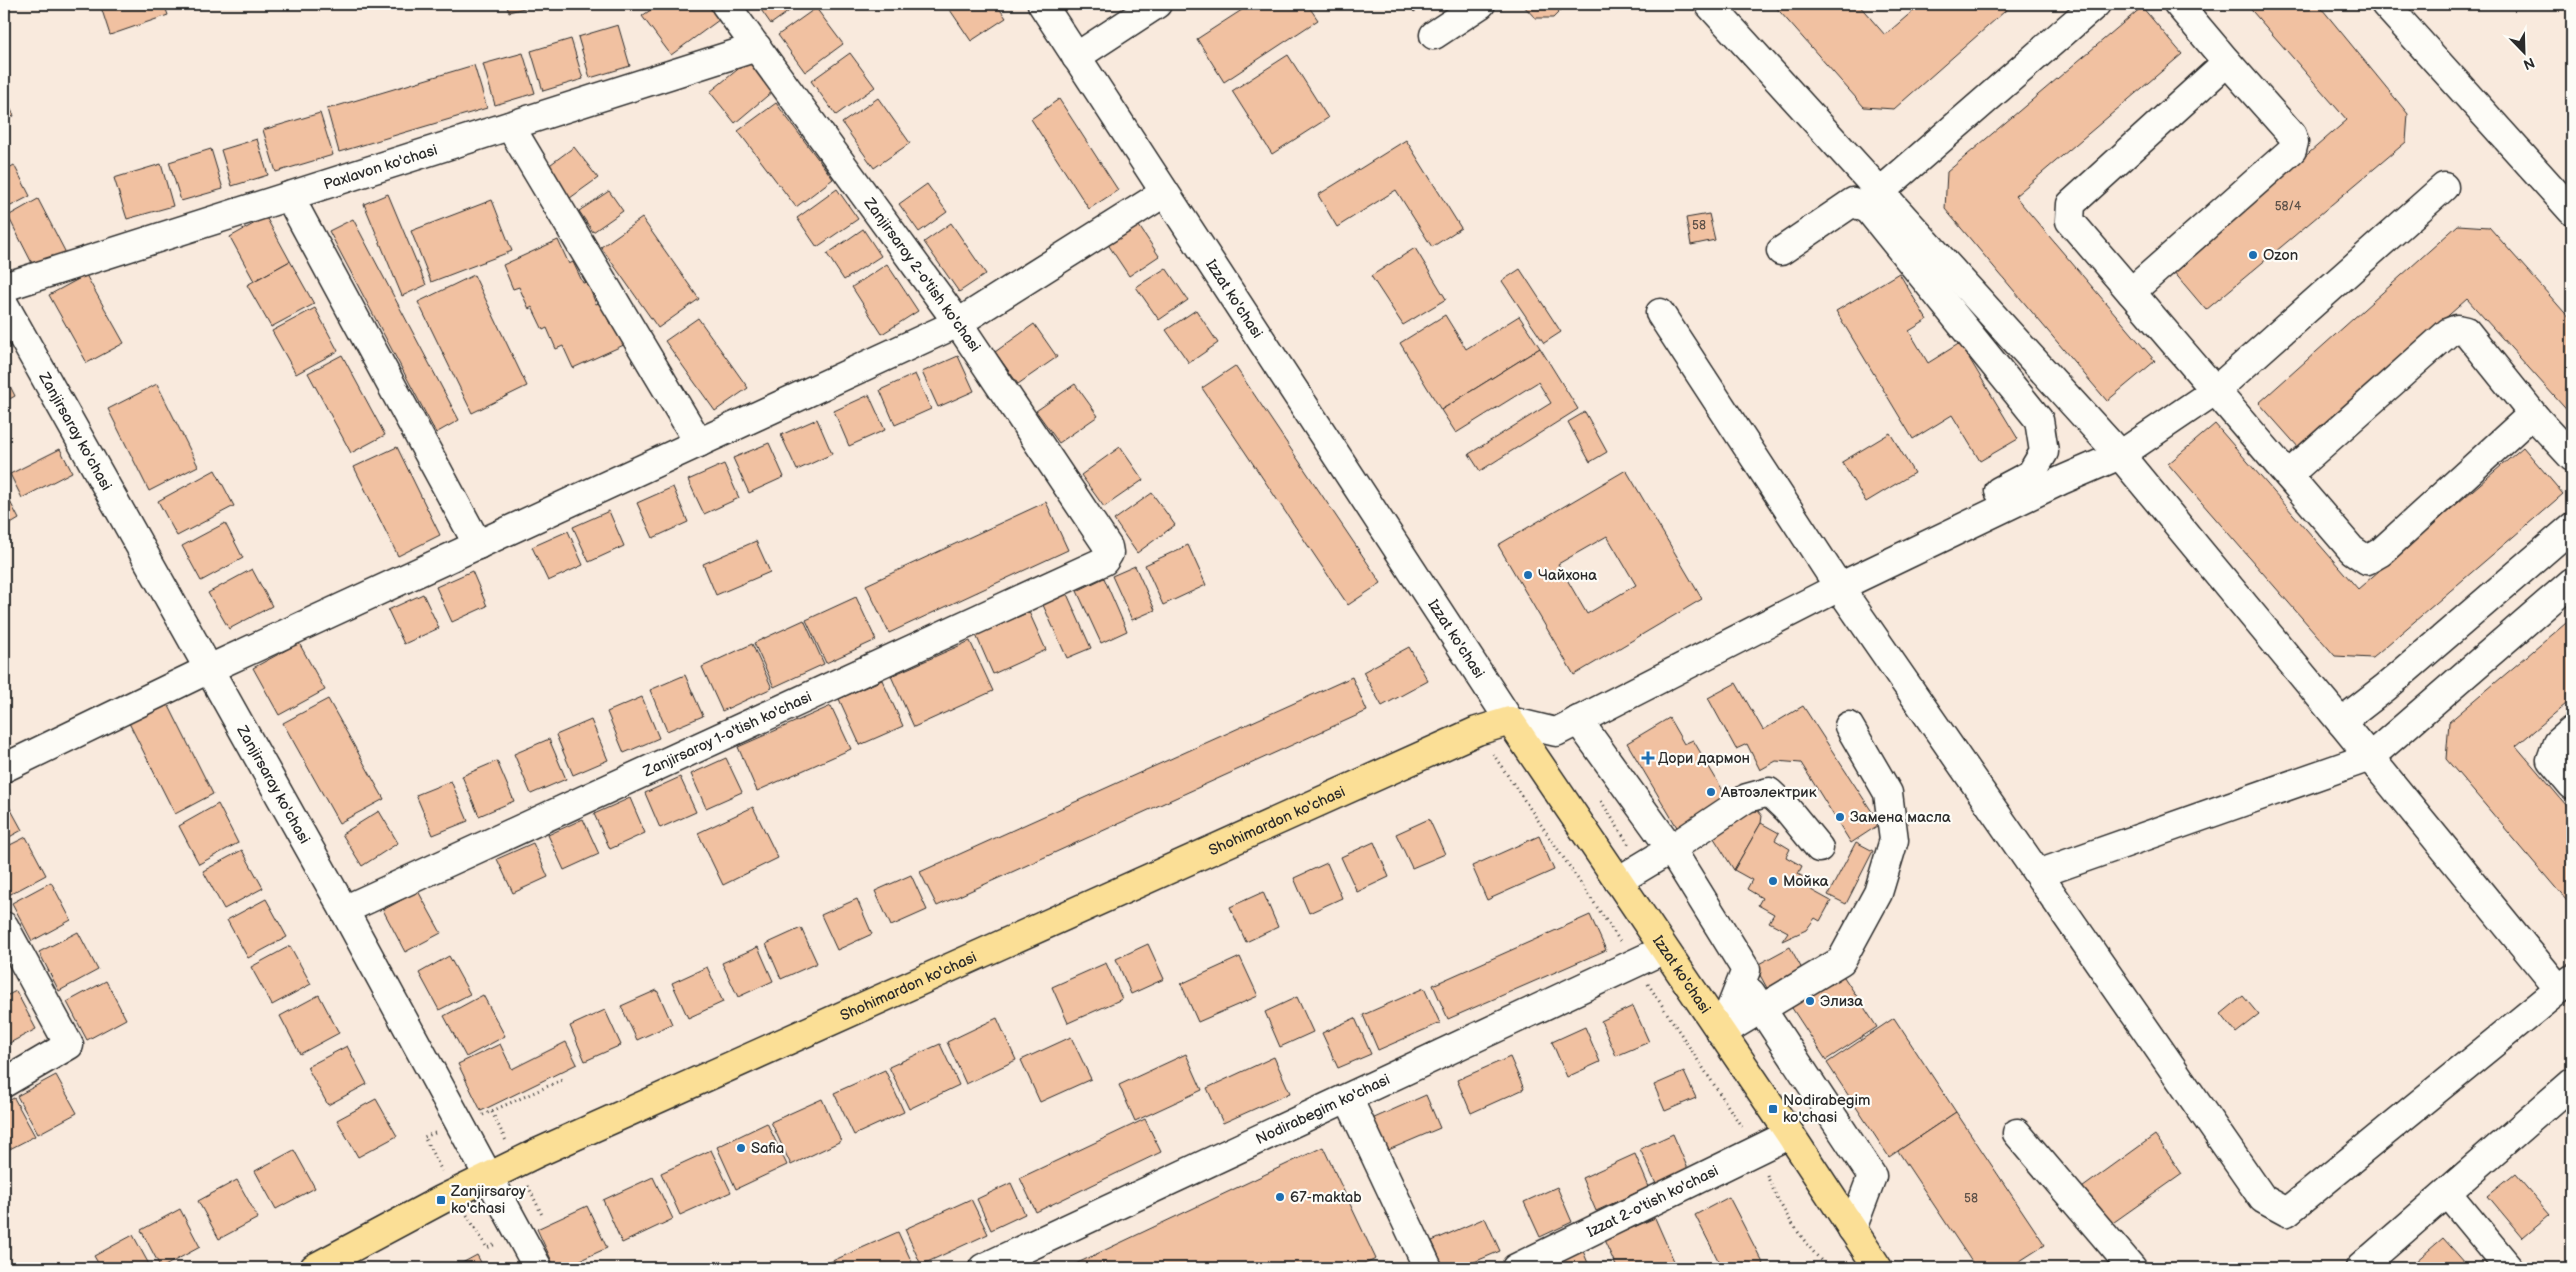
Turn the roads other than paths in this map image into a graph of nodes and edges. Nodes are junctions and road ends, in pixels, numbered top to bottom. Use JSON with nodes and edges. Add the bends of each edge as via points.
{"nodes":[{"id":1,"x":725,"y":4,"type":"edge"},
{"id":2,"x":1042,"y":4,"type":"edge"},
{"id":3,"x":1157,"y":4,"type":"edge"},
{"id":4,"x":1481,"y":4,"type":"edge"},
{"id":5,"x":1709,"y":4,"type":"edge"},
{"id":6,"x":2096,"y":4,"type":"edge"},
{"id":7,"x":2178,"y":4,"type":"edge"},
{"id":8,"x":2385,"y":4,"type":"edge"},
{"id":9,"x":1434,"y":35,"type":"dead end"},
{"id":10,"x":757,"y":47,"type":"junction"},
{"id":11,"x":1076,"y":57,"type":"junction"},
{"id":12,"x":2227,"y":62,"type":"junction"},
{"id":13,"x":510,"y":126,"type":"junction"},
{"id":14,"x":2444,"y":187,"type":"dead end"},
{"id":15,"x":1880,"y":192,"type":"junction"},
{"id":16,"x":1164,"y":193,"type":"junction"},
{"id":17,"x":289,"y":196,"type":"junction"},
{"id":18,"x":2572,"y":211,"type":"edge"},
{"id":19,"x":1782,"y":251,"type":"dead end"},
{"id":20,"x":4,"y":287,"type":"edge"},
{"id":21,"x":2131,"y":292,"type":"junction"},
{"id":22,"x":4,"y":304,"type":"edge"},
{"id":23,"x":1660,"y":313,"type":"dead end"},
{"id":24,"x":958,"y":322,"type":"junction"},
{"id":25,"x":2216,"y":390,"type":"junction"},
{"id":26,"x":2536,"y":418,"type":"junction"},
{"id":27,"x":699,"y":442,"type":"junction"},
{"id":28,"x":2120,"y":455,"type":"junction"},
{"id":29,"x":2572,"y":457,"type":"edge"},
{"id":30,"x":2288,"y":474,"type":"junction"},
{"id":31,"x":2572,"y":527,"type":"edge"},
{"id":32,"x":478,"y":545,"type":"junction"},
{"id":33,"x":1108,"y":553,"type":"joint"},
{"id":34,"x":1836,"y":582,"type":"junction"},
{"id":35,"x":2572,"y":582,"type":"edge"},
{"id":36,"x":209,"y":669,"type":"junction"},
{"id":37,"x":1578,"y":720,"type":"junction"},
{"id":38,"x":1510,"y":721,"type":"junction"},
{"id":39,"x":2341,"y":722,"type":"junction"},
{"id":40,"x":1849,"y":726,"type":"dead end"},
{"id":41,"x":2572,"y":730,"type":"edge"},
{"id":42,"x":2370,"y":757,"type":"junction"},
{"id":43,"x":4,"y":768,"type":"edge"},
{"id":44,"x":2572,"y":785,"type":"edge"},
{"id":45,"x":1819,"y":848,"type":"dead end"},
{"id":46,"x":1671,"y":850,"type":"junction"},
{"id":47,"x":2038,"y":874,"type":"junction"},
{"id":48,"x":1618,"y":881,"type":"junction"},
{"id":49,"x":344,"y":910,"type":"junction"},
{"id":50,"x":4,"y":926,"type":"edge"},
{"id":51,"x":1663,"y":950,"type":"junction"},
{"id":52,"x":1742,"y":979,"type":"junction"},
{"id":53,"x":2566,"y":984,"type":"edge"},
{"id":54,"x":1760,"y":1008,"type":"junction"},
{"id":55,"x":1720,"y":1033,"type":"junction"},
{"id":56,"x":4,"y":1083,"type":"edge"},
{"id":57,"x":2572,"y":1083,"type":"edge"},
{"id":58,"x":1348,"y":1098,"type":"junction"},
{"id":59,"x":1790,"y":1134,"type":"junction"},
{"id":60,"x":2017,"y":1134,"type":"dead end"},
{"id":61,"x":487,"y":1177,"type":"junction"},
{"id":62,"x":2446,"y":1193,"type":"junction"},
{"id":63,"x":1852,"y":1229,"type":"junction"},
{"id":64,"x":314,"y":1268,"type":"edge"},
{"id":65,"x":538,"y":1268,"type":"edge"},
{"id":66,"x":983,"y":1268,"type":"edge"},
{"id":67,"x":1428,"y":1268,"type":"edge"},
{"id":68,"x":1516,"y":1268,"type":"edge"},
{"id":69,"x":1878,"y":1268,"type":"edge"},
{"id":70,"x":2132,"y":1268,"type":"edge"},
{"id":71,"x":2360,"y":1268,"type":"edge"},
{"id":72,"x":2509,"y":1268,"type":"edge"}],
"edges":[{"from":1,"to":10,"type":"street","name":"Zanjirsaroy 2-o'tish ko'chasi"},
{"from":2,"to":11,"type":"street","name":"Izzat ko'chasi"},
{"from":3,"to":11,"type":"street"},
{"from":4,"to":9,"type":"street"},
{"from":5,"to":15,"type":"street"},
{"from":6,"to":15,"type":"street"},
{"from":7,"to":12,"type":"street"},
{"from":8,"to":18,"type":"street"},
{"from":10,"to":13,"type":"street","name":"Paxlavon ko'chasi"},
{"from":10,"to":24,"type":"street","name":"Zanjirsaroy 2-o'tish ko'chasi"},
{"from":11,"to":16,"type":"street","name":"Izzat ko'chasi"},
{"from":12,"to":21,"type":"street","via":[[2071,204],[2070,221]]},
{"from":12,"to":21,"type":"street","via":[[2292,135],[2292,150]]},
{"from":13,"to":17,"type":"street","name":"Paxlavon ko'chasi"},
{"from":13,"to":27,"type":"street"},
{"from":14,"to":25,"type":"street"},
{"from":15,"to":28,"type":"street"},
{"from":16,"to":24,"type":"street"},
{"from":16,"to":38,"type":"street","name":"Izzat ko'chasi"},
{"from":17,"to":20,"type":"street","name":"Paxlavon ko'chasi"},
{"from":17,"to":32,"type":"street"},
{"from":19,"to":34,"type":"street","via":[[1853,202],[1869,210],[2039,420],[2044,452],[2031,474]]},
{"from":21,"to":25,"type":"street"},
{"from":22,"to":36,"type":"street","name":"Zanjirsaray ko'chasi"},
{"from":23,"to":34,"type":"street"},
{"from":24,"to":27,"type":"street"},
{"from":24,"to":33,"type":"street","name":"Zanjirsaroy 2-o'tish ko'chasi","via":[[1108,547]]},
{"from":25,"to":28,"type":"street"},
{"from":25,"to":30,"type":"street"},
{"from":26,"to":29,"type":"street"},
{"from":26,"to":30,"type":"street","via":[[2529,417],[2381,552],[2367,560],[2352,550]]},
{"from":26,"to":30,"type":"street","via":[[2466,332],[2457,329],[2449,332]]},
{"from":27,"to":32,"type":"street"},
{"from":28,"to":34,"type":"street"},
{"from":28,"to":39,"type":"street"},
{"from":31,"to":39,"type":"street"},
{"from":32,"to":36,"type":"street"},
{"from":33,"to":49,"type":"street","name":"Zanjirsaroy 1-o'tish ko'chasi","via":[[1104,561]]},
{"from":34,"to":37,"type":"street"},
{"from":34,"to":47,"type":"street"},
{"from":35,"to":42,"type":"street"},
{"from":36,"to":43,"type":"street"},
{"from":36,"to":49,"type":"street","name":"Zanjirsaray ko'chasi"},
{"from":37,"to":38,"type":"street","via":[[1556,732]]},
{"from":37,"to":46,"type":"street"},
{"from":38,"to":48,"type":"main road","name":"Izzat ko'chasi"},
{"from":38,"to":61,"type":"main road","name":"Shohimardon ko'chasi","via":[[1477,731]]},
{"from":39,"to":42,"type":"street"},
{"from":40,"to":54,"type":"street","via":[[1888,793],[1894,840],[1881,884],[1841,961]]},
{"from":41,"to":44,"type":"street","via":[[2557,743],[2551,760]]},
{"from":42,"to":47,"type":"street"},
{"from":42,"to":53,"type":"street"},
{"from":45,"to":46,"type":"street","via":[[1788,810],[1768,792],[1747,798]]},
{"from":46,"to":48,"type":"street"},
{"from":46,"to":52,"type":"street","via":[[1746,970]]},
{"from":47,"to":53,"type":"street","via":[[2263,1199],[2287,1212]]},
{"from":48,"to":51,"type":"main road","name":"Izzat ko'chasi"},
{"from":49,"to":61,"type":"street","name":"Zanjirsaray ko'chasi"},
{"from":50,"to":56,"type":"street","via":[[69,1045]]},
{"from":51,"to":55,"type":"main road","name":"Izzat ko'chasi"},
{"from":51,"to":58,"type":"street","name":"Nodirabegim ko'chasi"},
{"from":52,"to":54,"type":"street"},
{"from":52,"to":55,"type":"street"},
{"from":54,"to":55,"type":"street"},
{"from":54,"to":63,"type":"street","via":[[1872,1176]]},
{"from":55,"to":59,"type":"main road","name":"Izzat ko'chasi"},
{"from":57,"to":62,"type":"street"},
{"from":58,"to":66,"type":"street","name":"Nodirabegim ko'chasi"},
{"from":58,"to":67,"type":"street"},
{"from":59,"to":63,"type":"main road","name":"Izzat ko'chasi"},
{"from":59,"to":68,"type":"street","name":"Izzat 2-o'tish ko'chasi"},
{"from":60,"to":70,"type":"street"},
{"from":61,"to":64,"type":"main road","name":"Shohimardon ko'chasi"},
{"from":61,"to":65,"type":"street","name":"Zanjirsaray ko'chasi"},
{"from":62,"to":71,"type":"street"},
{"from":62,"to":72,"type":"street"},
{"from":63,"to":69,"type":"main road","name":"Izzat ko'chasi"}]}
